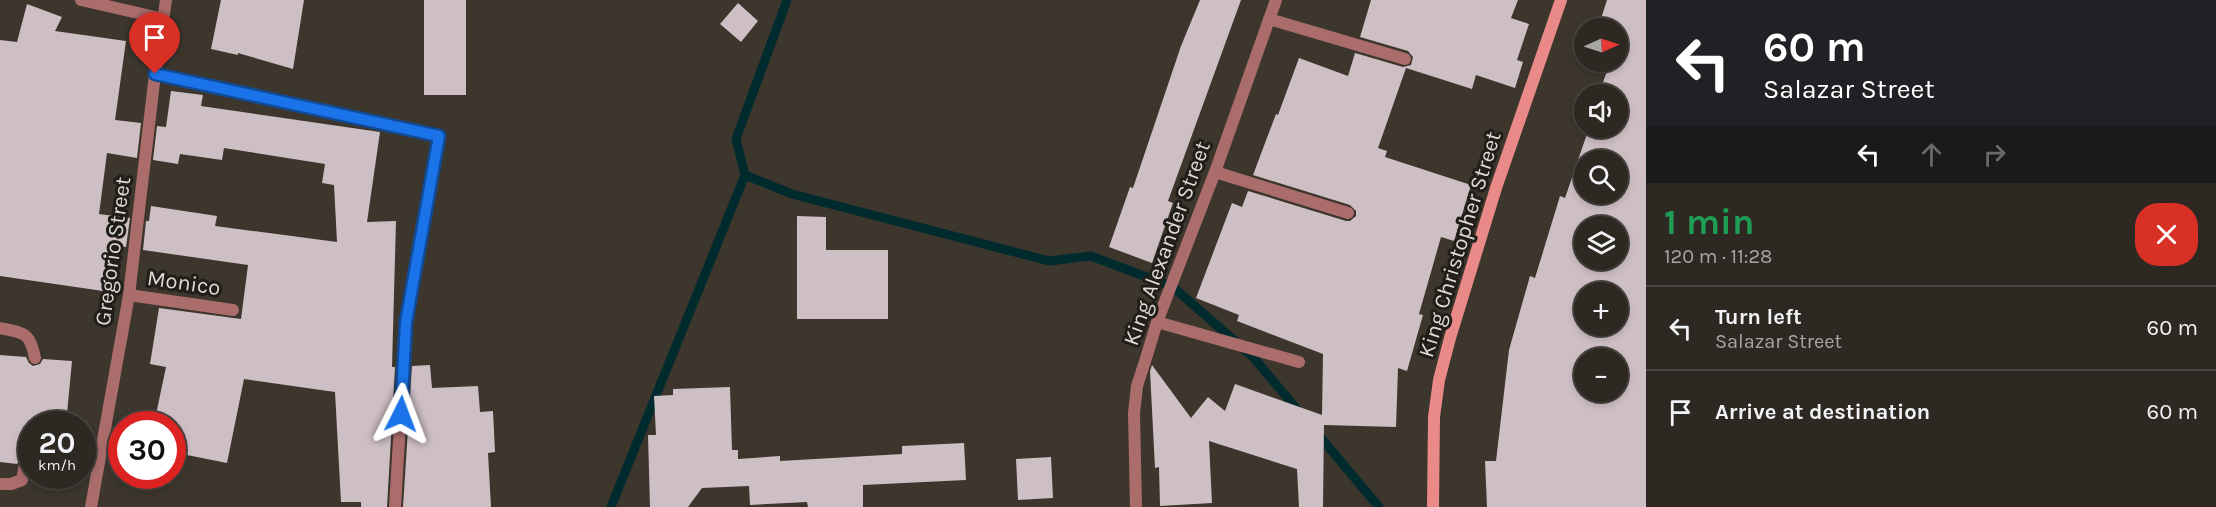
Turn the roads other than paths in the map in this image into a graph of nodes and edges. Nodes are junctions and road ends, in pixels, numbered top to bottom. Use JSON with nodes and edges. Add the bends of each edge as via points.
{"nodes":[{"id":1,"x":81,"y":0,"type":"edge"},
{"id":2,"x":166,"y":0,"type":"edge"},
{"id":3,"x":1276,"y":0,"type":"edge"},
{"id":4,"x":1561,"y":0,"type":"edge"},
{"id":5,"x":164,"y":19,"type":"junction"},
{"id":6,"x":1269,"y":19,"type":"junction"},
{"id":7,"x":1405,"y":59,"type":"dead end"},
{"id":8,"x":155,"y":74,"type":"junction"},
{"id":9,"x":1215,"y":171,"type":"junction"},
{"id":10,"x":1348,"y":213,"type":"dead end"},
{"id":11,"x":129,"y":295,"type":"junction"},
{"id":12,"x":233,"y":310,"type":"dead end"},
{"id":13,"x":1157,"y":322,"type":"junction"},
{"id":14,"x":0,"y":328,"type":"edge"},
{"id":15,"x":35,"y":358,"type":"dead end"},
{"id":16,"x":1299,"y":362,"type":"dead end"},
{"id":17,"x":18,"y":481,"type":"edge"},
{"id":18,"x":0,"y":484,"type":"edge"},
{"id":19,"x":91,"y":507,"type":"edge"},
{"id":20,"x":395,"y":507,"type":"edge"},
{"id":21,"x":1136,"y":507,"type":"edge"},
{"id":22,"x":1433,"y":507,"type":"edge"}],
"edges":[{"from":1,"to":5,"type":"street"},
{"from":2,"to":5,"type":"street","name":"Gregorio Street"},
{"from":3,"to":6,"type":"street","name":"King Alexander Street"},
{"from":4,"to":22,"type":"main road","name":"King Christopher Street","via":[[1496,188],[1439,380],[1434,417]]},
{"from":5,"to":8,"type":"street","name":"Gregorio Street"},
{"from":6,"to":7,"type":"street"},
{"from":6,"to":9,"type":"street","name":"King Alexander Street"},
{"from":8,"to":11,"type":"street","name":"Gregorio Street"},
{"from":8,"to":20,"type":"street","via":[[439,136],[406,322]]},
{"from":9,"to":10,"type":"street"},
{"from":9,"to":13,"type":"street","name":"King Alexander Street"},
{"from":11,"to":12,"type":"street","name":"Monico"},
{"from":11,"to":19,"type":"street","name":"Gregorio Street"},
{"from":13,"to":16,"type":"street"},
{"from":13,"to":21,"type":"street","name":"King Alexander Street","via":[[1137,386]]},
{"from":14,"to":15,"type":"street","via":[[23,333],[32,343]]},
{"from":17,"to":18,"type":"street"}]}
